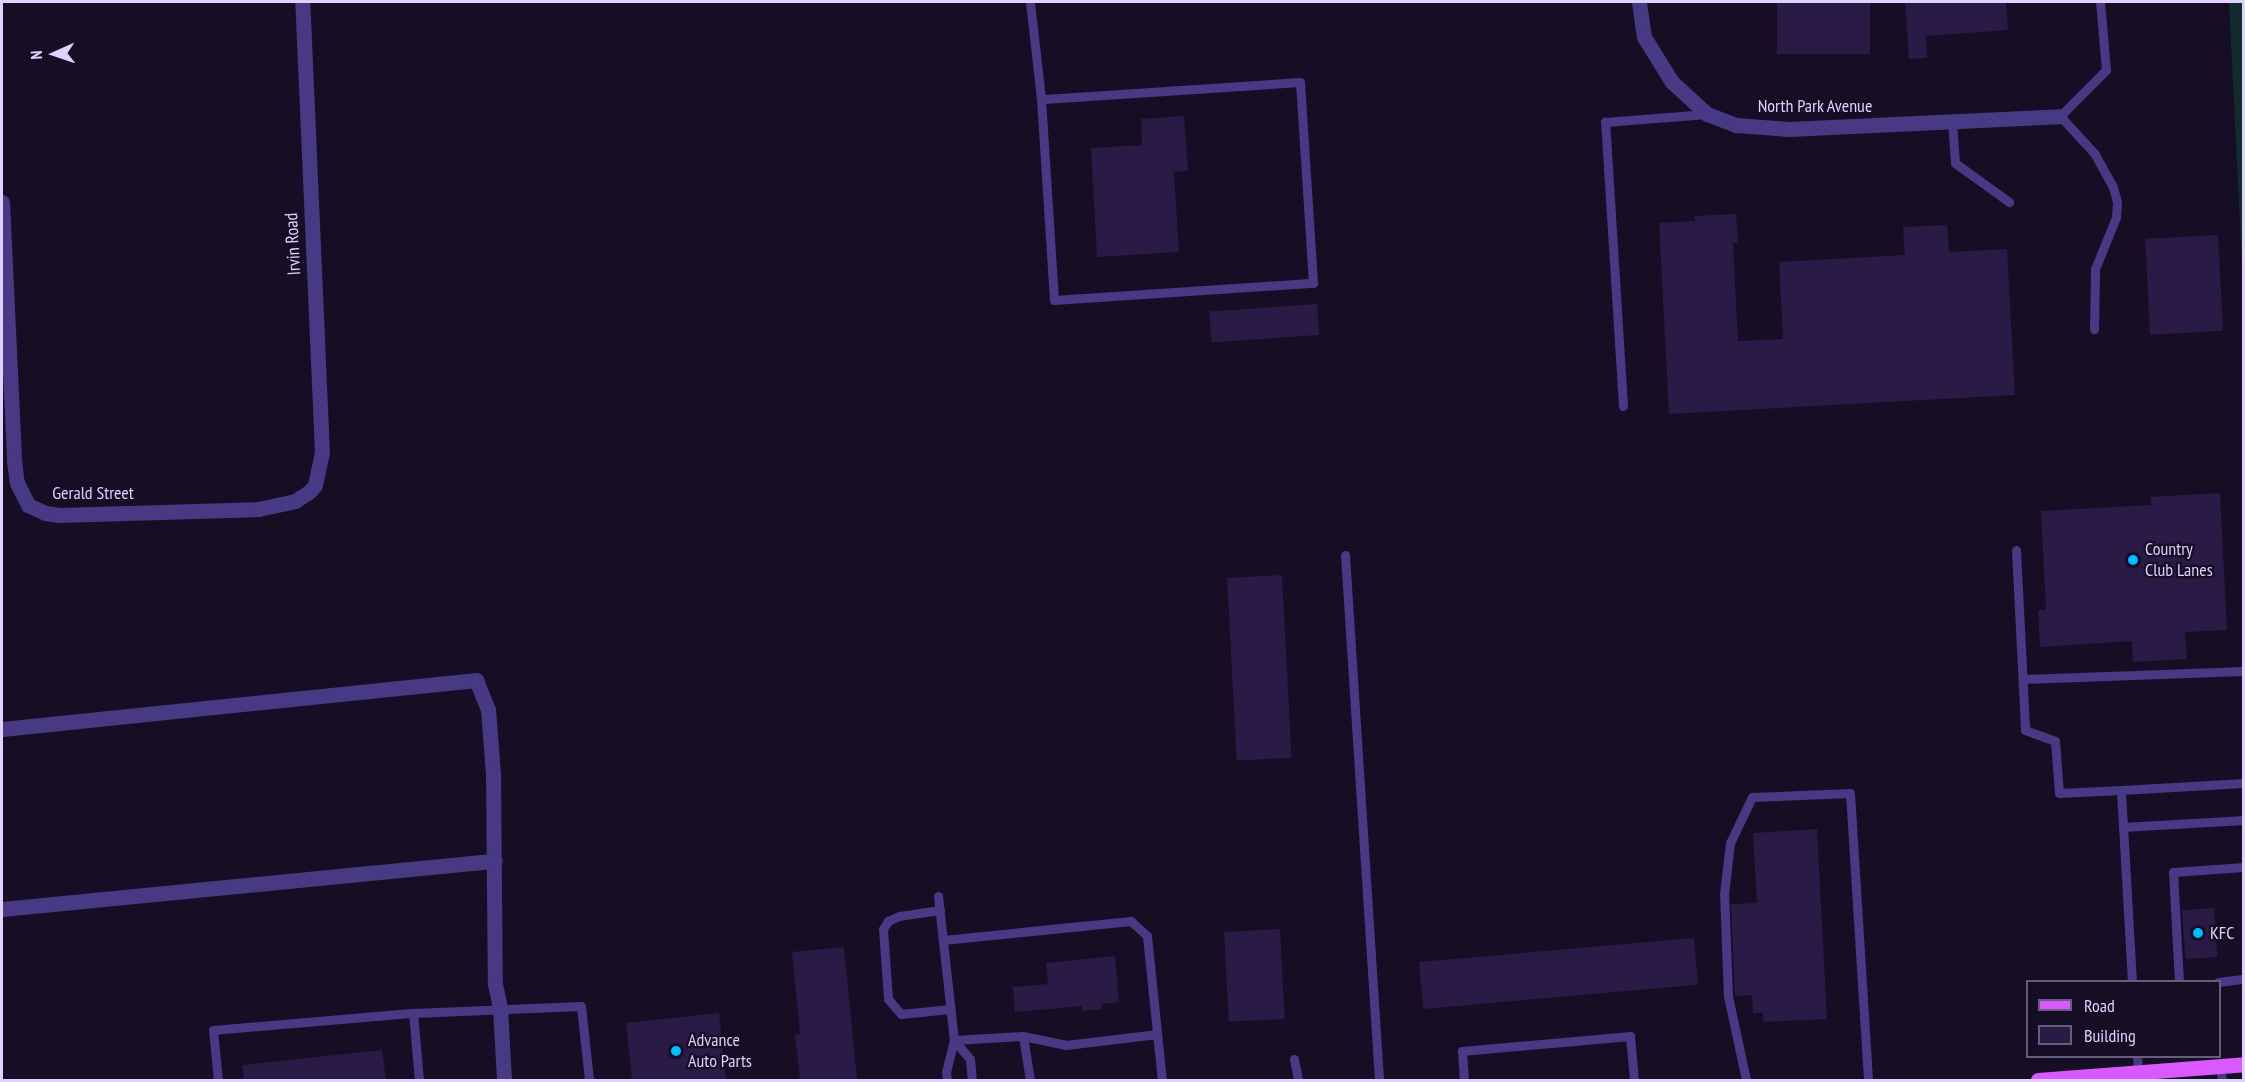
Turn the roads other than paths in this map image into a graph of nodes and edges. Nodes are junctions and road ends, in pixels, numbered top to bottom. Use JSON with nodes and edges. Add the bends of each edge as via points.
{"nodes":[{"id":1,"x":302,"y":2,"type":"edge"},
{"id":2,"x":1030,"y":2,"type":"edge"},
{"id":3,"x":1639,"y":2,"type":"edge"},
{"id":4,"x":2100,"y":2,"type":"edge"},
{"id":5,"x":1041,"y":99,"type":"junction"},
{"id":6,"x":1707,"y":114,"type":"junction"},
{"id":7,"x":2061,"y":116,"type":"junction"},
{"id":8,"x":1952,"y":122,"type":"junction"},
{"id":9,"x":2,"y":202,"type":"edge"},
{"id":10,"x":2009,"y":202,"type":"dead end"},
{"id":11,"x":2094,"y":329,"type":"dead end"},
{"id":12,"x":1623,"y":406,"type":"dead end"},
{"id":13,"x":315,"y":485,"type":"joint"},
{"id":14,"x":2016,"y":550,"type":"dead end"},
{"id":15,"x":1345,"y":555,"type":"dead end"},
{"id":16,"x":2244,"y":671,"type":"edge"},
{"id":17,"x":2022,"y":679,"type":"junction"},
{"id":18,"x":2,"y":729,"type":"edge"},
{"id":19,"x":2244,"y":783,"type":"edge"},
{"id":20,"x":2121,"y":790,"type":"junction"},
{"id":21,"x":2244,"y":820,"type":"edge"},
{"id":22,"x":2123,"y":827,"type":"junction"},
{"id":23,"x":495,"y":861,"type":"junction"},
{"id":24,"x":2244,"y":867,"type":"edge"},
{"id":25,"x":938,"y":896,"type":"dead end"},
{"id":26,"x":2,"y":909,"type":"edge"},
{"id":27,"x":940,"y":910,"type":"junction"},
{"id":28,"x":943,"y":940,"type":"junction"},
{"id":29,"x":2244,"y":979,"type":"edge"},
{"id":30,"x":2132,"y":980,"type":"edge"},
{"id":31,"x":2179,"y":980,"type":"edge"},
{"id":32,"x":2221,"y":981,"type":"edge"},
{"id":33,"x":500,"y":1008,"type":"junction"},
{"id":34,"x":950,"y":1009,"type":"junction"},
{"id":35,"x":413,"y":1013,"type":"junction"},
{"id":36,"x":1157,"y":1034,"type":"junction"},
{"id":37,"x":1023,"y":1036,"type":"junction"},
{"id":38,"x":954,"y":1040,"type":"junction"},
{"id":39,"x":2137,"y":1058,"type":"edge"},
{"id":40,"x":1294,"y":1059,"type":"dead end"},
{"id":41,"x":2244,"y":1064,"type":"edge"},
{"id":42,"x":2215,"y":1067,"type":"edge"},
{"id":43,"x":2138,"y":1072,"type":"junction"},
{"id":44,"x":2154,"y":1076,"type":"edge"},
{"id":45,"x":2068,"y":1079,"type":"edge"},
{"id":46,"x":218,"y":1080,"type":"edge"},
{"id":47,"x":419,"y":1080,"type":"edge"},
{"id":48,"x":504,"y":1080,"type":"edge"},
{"id":49,"x":589,"y":1080,"type":"edge"},
{"id":50,"x":947,"y":1080,"type":"edge"},
{"id":51,"x":972,"y":1080,"type":"edge"},
{"id":52,"x":1030,"y":1080,"type":"edge"},
{"id":53,"x":1162,"y":1080,"type":"edge"},
{"id":54,"x":1298,"y":1080,"type":"edge"},
{"id":55,"x":1379,"y":1080,"type":"edge"},
{"id":56,"x":1464,"y":1080,"type":"edge"},
{"id":57,"x":1634,"y":1080,"type":"edge"},
{"id":58,"x":1746,"y":1080,"type":"edge"},
{"id":59,"x":1868,"y":1080,"type":"edge"},
{"id":60,"x":2038,"y":1080,"type":"edge"}],
"edges":[{"from":1,"to":13,"type":"street","name":"Irvin Road","via":[[322,453]]},
{"from":2,"to":5,"type":"lane"},
{"from":3,"to":6,"type":"street","name":"North Park Avenue","via":[[1644,37],[1672,82]]},
{"from":4,"to":7,"type":"lane","via":[[2106,70]]},
{"from":5,"to":5,"type":"lane","via":[[1054,300],[1313,283],[1300,82]]},
{"from":6,"to":8,"type":"street","name":"North Park Avenue","via":[[1736,125],[1789,129]]},
{"from":6,"to":12,"type":"lane","via":[[1605,122]]},
{"from":7,"to":8,"type":"street","name":"North Park Avenue"},
{"from":7,"to":11,"type":"lane","via":[[2095,154],[2114,187],[2117,201],[2116,217],[2095,269]]},
{"from":8,"to":10,"type":"lane","via":[[1955,163]]},
{"from":9,"to":13,"type":"street","name":"Gerald Street","via":[[14,460],[17,483],[28,505],[59,515],[258,509],[295,501]]},
{"from":14,"to":17,"type":"lane"},
{"from":15,"to":55,"type":"lane"},
{"from":16,"to":17,"type":"lane"},
{"from":17,"to":20,"type":"lane","via":[[2025,730],[2055,741],[2059,793]]},
{"from":18,"to":23,"type":"street","via":[[476,680],[488,709]]},
{"from":19,"to":20,"type":"lane"},
{"from":20,"to":22,"type":"lane"},
{"from":21,"to":22,"type":"lane"},
{"from":22,"to":30,"type":"lane"},
{"from":23,"to":26,"type":"street"},
{"from":23,"to":33,"type":"street","via":[[495,984]]},
{"from":24,"to":31,"type":"lane","via":[[2173,872]]},
{"from":25,"to":27,"type":"lane"},
{"from":27,"to":28,"type":"lane"},
{"from":27,"to":34,"type":"lane","via":[[899,916],[888,921],[883,929],[888,999],[901,1014]]},
{"from":28,"to":34,"type":"lane"},
{"from":28,"to":36,"type":"lane","via":[[1131,921],[1147,936]]},
{"from":29,"to":32,"type":"lane"},
{"from":33,"to":35,"type":"lane"},
{"from":33,"to":48,"type":"street"},
{"from":33,"to":49,"type":"lane","via":[[581,1006]]},
{"from":34,"to":38,"type":"lane"},
{"from":35,"to":46,"type":"lane","via":[[213,1030]]},
{"from":35,"to":47,"type":"lane"},
{"from":36,"to":37,"type":"lane","via":[[1066,1045]]},
{"from":36,"to":53,"type":"lane"},
{"from":37,"to":38,"type":"lane"},
{"from":37,"to":52,"type":"lane"},
{"from":38,"to":50,"type":"lane"},
{"from":38,"to":51,"type":"lane","via":[[970,1059]]},
{"from":39,"to":43,"type":"lane"},
{"from":40,"to":54,"type":"lane"},
{"from":41,"to":42,"type":"main road"},
{"from":42,"to":44,"type":"main road"},
{"from":43,"to":44,"type":"main road"},
{"from":43,"to":45,"type":"main road"},
{"from":45,"to":60,"type":"main road"},
{"from":56,"to":57,"type":"lane","via":[[1462,1051],[1630,1036]]},
{"from":58,"to":59,"type":"lane","via":[[1728,996],[1724,894],[1730,843],[1752,797],[1850,793]]}]}
